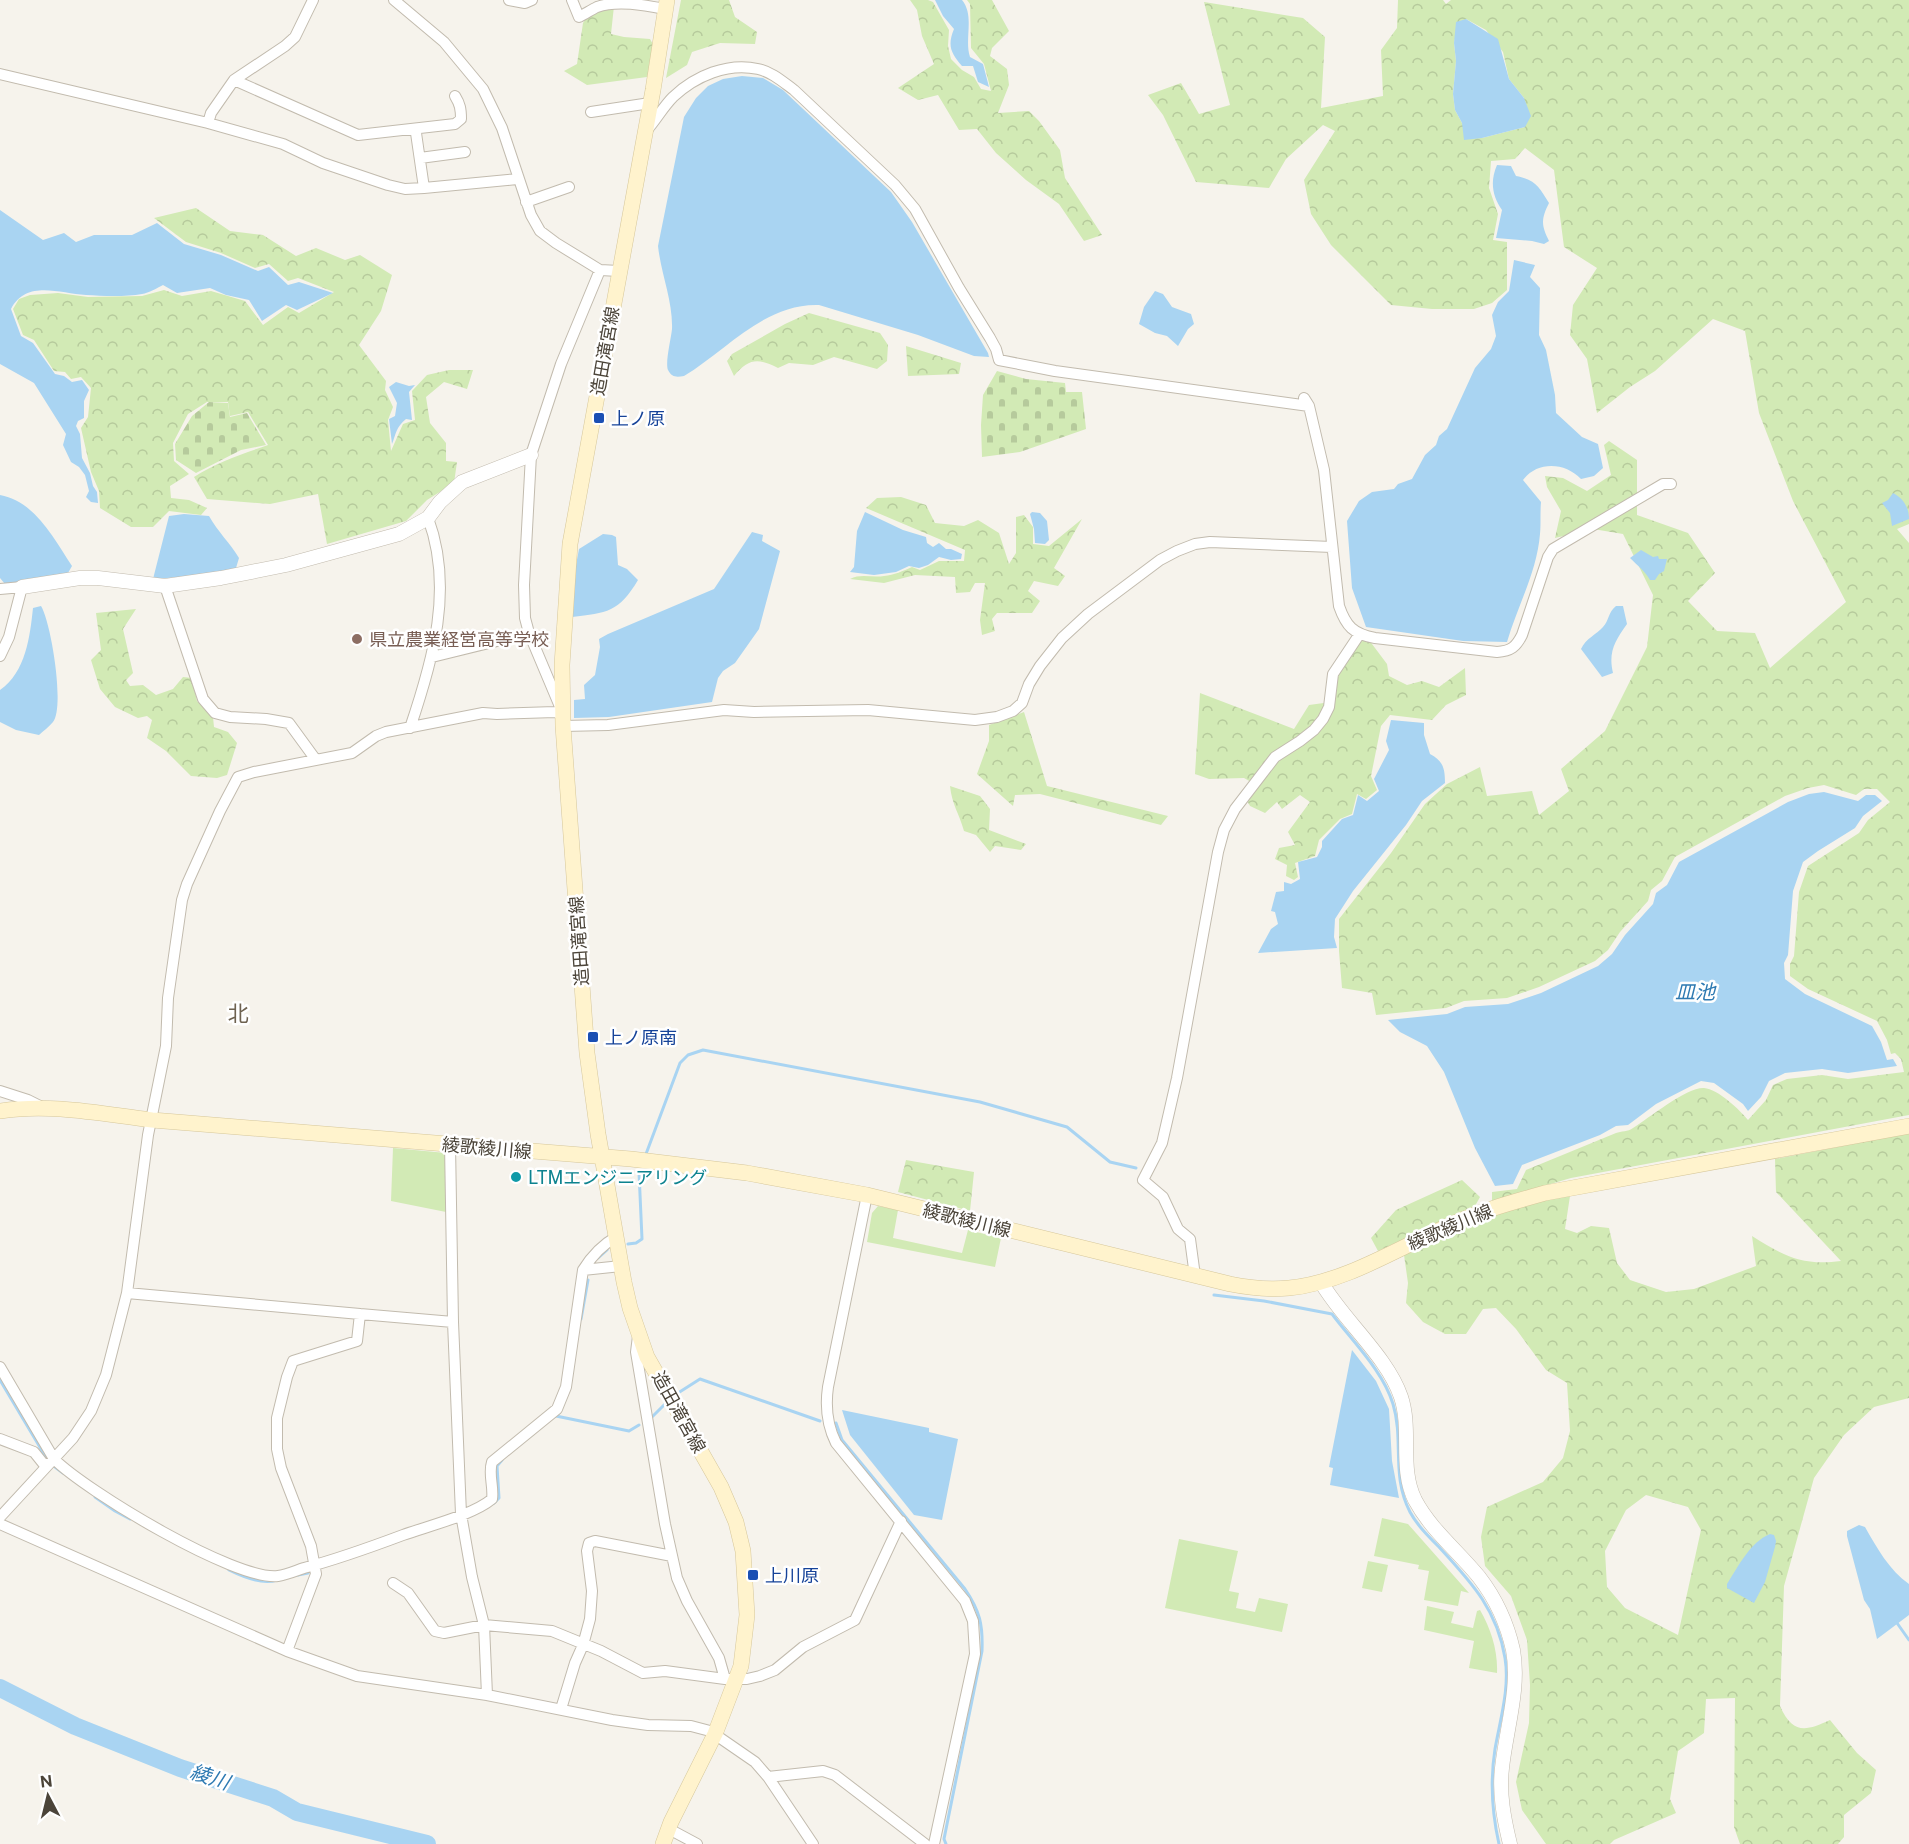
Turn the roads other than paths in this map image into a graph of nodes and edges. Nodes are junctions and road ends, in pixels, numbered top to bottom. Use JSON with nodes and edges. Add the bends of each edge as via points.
{"nodes":[{"id":1,"x":313,"y":0,"type":"edge"},
{"id":2,"x":394,"y":0,"type":"edge"},
{"id":3,"x":512,"y":0,"type":"edge"},
{"id":4,"x":532,"y":0,"type":"edge"},
{"id":5,"x":572,"y":0,"type":"edge"},
{"id":6,"x":666,"y":5,"type":"edge"},
{"id":7,"x":0,"y":74,"type":"edge"},
{"id":8,"x":234,"y":80,"type":"junction"},
{"id":9,"x":455,"y":96,"type":"dead end"},
{"id":10,"x":650,"y":103,"type":"junction"},
{"id":11,"x":591,"y":112,"type":"dead end"},
{"id":12,"x":208,"y":123,"type":"junction"},
{"id":13,"x":644,"y":132,"type":"junction"},
{"id":14,"x":416,"y":133,"type":"dead end"},
{"id":15,"x":465,"y":152,"type":"dead end"},
{"id":16,"x":420,"y":158,"type":"junction"},
{"id":17,"x":517,"y":179,"type":"junction"},
{"id":18,"x":569,"y":187,"type":"dead end"},
{"id":19,"x":424,"y":188,"type":"junction"},
{"id":20,"x":525,"y":202,"type":"junction"},
{"id":21,"x":600,"y":270,"type":"junction"},
{"id":22,"x":620,"y":271,"type":"junction"},
{"id":23,"x":531,"y":455,"type":"junction"},
{"id":24,"x":1671,"y":484,"type":"dead end"},
{"id":25,"x":428,"y":518,"type":"junction"},
{"id":26,"x":1332,"y":547,"type":"junction"},
{"id":27,"x":165,"y":586,"type":"junction"},
{"id":28,"x":22,"y":587,"type":"junction"},
{"id":29,"x":0,"y":589,"type":"edge"},
{"id":30,"x":529,"y":633,"type":"junction"},
{"id":31,"x":1359,"y":635,"type":"junction"},
{"id":32,"x":0,"y":656,"type":"edge"},
{"id":33,"x":432,"y":657,"type":"junction"},
{"id":34,"x":563,"y":720,"type":"junction"},
{"id":35,"x":410,"y":728,"type":"junction"},
{"id":36,"x":316,"y":760,"type":"junction"},
{"id":37,"x":0,"y":1091,"type":"edge"},
{"id":38,"x":12,"y":1095,"type":"junction"},
{"id":39,"x":42,"y":1108,"type":"junction"},
{"id":40,"x":3,"y":1110,"type":"edge"},
{"id":41,"x":152,"y":1120,"type":"junction"},
{"id":42,"x":1909,"y":1126,"type":"edge"},
{"id":43,"x":450,"y":1144,"type":"junction"},
{"id":44,"x":602,"y":1157,"type":"junction"},
{"id":45,"x":867,"y":1196,"type":"junction"},
{"id":46,"x":616,"y":1238,"type":"junction"},
{"id":47,"x":621,"y":1266,"type":"junction"},
{"id":48,"x":583,"y":1270,"type":"junction"},
{"id":49,"x":1195,"y":1276,"type":"junction"},
{"id":50,"x":1321,"y":1282,"type":"junction"},
{"id":51,"x":127,"y":1293,"type":"junction"},
{"id":52,"x":360,"y":1314,"type":"junction"},
{"id":53,"x":453,"y":1322,"type":"junction"},
{"id":54,"x":638,"y":1333,"type":"junction"},
{"id":55,"x":0,"y":1367,"type":"edge"},
{"id":56,"x":0,"y":1439,"type":"edge"},
{"id":57,"x":50,"y":1463,"type":"junction"},
{"id":58,"x":461,"y":1514,"type":"junction"},
{"id":59,"x":0,"y":1517,"type":"edge"},
{"id":60,"x":901,"y":1521,"type":"junction"},
{"id":61,"x":0,"y":1524,"type":"edge"},
{"id":62,"x":672,"y":1556,"type":"junction"},
{"id":63,"x":315,"y":1566,"type":"junction"},
{"id":64,"x":393,"y":1582,"type":"dead end"},
{"id":65,"x":484,"y":1625,"type":"junction"},
{"id":66,"x":583,"y":1645,"type":"junction"},
{"id":67,"x":287,"y":1651,"type":"junction"},
{"id":68,"x":731,"y":1679,"type":"junction"},
{"id":69,"x":487,"y":1695,"type":"junction"},
{"id":70,"x":561,"y":1709,"type":"junction"},
{"id":71,"x":715,"y":1734,"type":"junction"},
{"id":72,"x":768,"y":1777,"type":"junction"},
{"id":73,"x":668,"y":1833,"type":"edge"},
{"id":74,"x":697,"y":1844,"type":"edge"},
{"id":75,"x":813,"y":1844,"type":"edge"},
{"id":76,"x":925,"y":1844,"type":"edge"},
{"id":77,"x":934,"y":1844,"type":"edge"},
{"id":78,"x":1510,"y":1844,"type":"edge"}],
"edges":[{"from":1,"to":8,"type":"street","via":[[295,37]]},
{"from":2,"to":17,"type":"street","via":[[444,42],[483,89],[502,128]]},
{"from":3,"to":4,"type":"street"},
{"from":5,"to":6,"type":"street","via":[[579,17],[598,6],[615,3]]},
{"from":6,"to":10,"type":"main road","name":"造田滝宮線"},
{"from":7,"to":12,"type":"street"},
{"from":8,"to":9,"type":"street","via":[[358,135],[455,124],[461,113]]},
{"from":8,"to":12,"type":"street"},
{"from":10,"to":11,"type":"street"},
{"from":10,"to":13,"type":"main road","name":"造田滝宮線"},
{"from":12,"to":19,"type":"street","via":[[283,144],[388,185]]},
{"from":13,"to":22,"type":"main road","name":"造田滝宮線"},
{"from":13,"to":26,"type":"street","via":[[673,97],[709,73],[740,67],[759,69],[777,77],[895,185],[915,209],[999,360],[1306,402],[1324,470]]},
{"from":14,"to":16,"type":"street"},
{"from":15,"to":16,"type":"street"},
{"from":16,"to":19,"type":"street"},
{"from":17,"to":19,"type":"street"},
{"from":17,"to":20,"type":"street"},
{"from":18,"to":20,"type":"street"},
{"from":20,"to":21,"type":"street","via":[[540,231]]},
{"from":21,"to":22,"type":"street"},
{"from":21,"to":23,"type":"street","via":[[561,364]]},
{"from":22,"to":34,"type":"main road","name":"造田滝宮線","via":[[570,544],[562,653]]},
{"from":23,"to":25,"type":"street","via":[[462,482]]},
{"from":23,"to":30,"type":"street","via":[[524,585]]},
{"from":24,"to":31,"type":"street","via":[[1663,484],[1553,549],[1518,645],[1509,651]]},
{"from":25,"to":27,"type":"street","via":[[399,534],[286,565]]},
{"from":25,"to":33,"type":"street","via":[[439,559],[441,588]]},
{"from":26,"to":31,"type":"street","via":[[1339,606],[1343,619]]},
{"from":26,"to":34,"type":"street","via":[[1210,542],[1177,551],[1116,593],[1062,638],[1040,666],[1022,703],[997,717],[975,720],[868,710],[724,710],[608,725]]},
{"from":27,"to":28,"type":"street","via":[[89,578]]},
{"from":27,"to":36,"type":"street","via":[[203,699],[215,714],[289,723]]},
{"from":28,"to":29,"type":"street"},
{"from":28,"to":32,"type":"street"},
{"from":30,"to":33,"type":"street"},
{"from":30,"to":34,"type":"street"},
{"from":31,"to":49,"type":"street","via":[[1334,674],[1323,719],[1307,736],[1275,757],[1235,808],[1218,852],[1162,1143],[1143,1180],[1163,1197],[1178,1229],[1190,1239]]},
{"from":33,"to":35,"type":"street"},
{"from":34,"to":35,"type":"street","via":[[555,712],[483,713]]},
{"from":34,"to":44,"type":"main road","name":"造田滝宮線","via":[[586,1046]]},
{"from":35,"to":36,"type":"street","via":[[376,736],[352,753]]},
{"from":36,"to":41,"type":"street","via":[[238,777],[220,811],[182,900],[168,998],[166,1046]]},
{"from":37,"to":38,"type":"street"},
{"from":38,"to":39,"type":"street"},
{"from":38,"to":40,"type":"street"},
{"from":39,"to":40,"type":"main road","name":"綾歌綾川線"},
{"from":39,"to":41,"type":"main road","name":"綾歌綾川線"},
{"from":41,"to":43,"type":"main road","name":"綾歌綾川線"},
{"from":41,"to":51,"type":"street"},
{"from":42,"to":50,"type":"main road","name":"綾歌綾川線","via":[[1545,1193],[1451,1224]]},
{"from":43,"to":44,"type":"main road","name":"綾歌綾川線"},
{"from":43,"to":53,"type":"street"},
{"from":44,"to":45,"type":"main road","name":"綾歌綾川線","via":[[736,1172]]},
{"from":44,"to":46,"type":"main road","name":"造田滝宮線"},
{"from":45,"to":49,"type":"main road","name":"綾歌綾川線"},
{"from":45,"to":60,"type":"street","via":[[828,1387],[827,1414],[836,1443]]},
{"from":46,"to":47,"type":"main road","name":"造田滝宮線"},
{"from":46,"to":48,"type":"street","via":[[589,1259]]},
{"from":47,"to":48,"type":"street"},
{"from":47,"to":54,"type":"main road","name":"造田滝宮線"},
{"from":48,"to":58,"type":"street","via":[[566,1388],[557,1409],[492,1462],[492,1499]]},
{"from":49,"to":50,"type":"main road","name":"綾歌綾川線","via":[[1272,1289]]},
{"from":50,"to":78,"type":"street","via":[[1383,1364],[1401,1397],[1406,1465],[1414,1498],[1426,1518],[1478,1577],[1496,1602],[1507,1627],[1515,1678],[1501,1795]]},
{"from":51,"to":52,"type":"street"},
{"from":51,"to":57,"type":"street","via":[[106,1375],[92,1411]]},
{"from":52,"to":53,"type":"street"},
{"from":52,"to":63,"type":"street","via":[[357,1341],[293,1361],[278,1418],[281,1468]]},
{"from":53,"to":58,"type":"street"},
{"from":54,"to":62,"type":"street","via":[[636,1353]]},
{"from":54,"to":68,"type":"main road","name":"造田滝宮線","via":[[736,1522],[743,1551],[747,1615],[745,1647]]},
{"from":55,"to":57,"type":"street"},
{"from":56,"to":57,"type":"street"},
{"from":57,"to":59,"type":"street"},
{"from":57,"to":63,"type":"street","via":[[126,1510],[229,1565],[257,1575],[277,1576]]},
{"from":58,"to":63,"type":"street"},
{"from":58,"to":65,"type":"street"},
{"from":60,"to":68,"type":"street","via":[[855,1620],[803,1647],[775,1670]]},
{"from":60,"to":77,"type":"street","via":[[965,1601],[973,1621],[975,1654]]},
{"from":61,"to":67,"type":"street"},
{"from":62,"to":66,"type":"street","via":[[589,1542],[592,1591]]},
{"from":62,"to":68,"type":"street","via":[[687,1601]]},
{"from":63,"to":67,"type":"street","via":[[313,1582]]},
{"from":64,"to":65,"type":"street","via":[[408,1593],[435,1631],[444,1633]]},
{"from":65,"to":66,"type":"street","via":[[552,1632]]},
{"from":65,"to":69,"type":"street"},
{"from":66,"to":68,"type":"street","via":[[643,1673],[665,1671]]},
{"from":66,"to":70,"type":"street"},
{"from":67,"to":69,"type":"street","via":[[357,1676]]},
{"from":68,"to":71,"type":"main road","name":"造田滝宮線"},
{"from":69,"to":70,"type":"street"},
{"from":70,"to":71,"type":"street","via":[[648,1725],[691,1726]]},
{"from":71,"to":72,"type":"street","via":[[755,1762]]},
{"from":71,"to":73,"type":"main road","name":"造田滝宮線"},
{"from":72,"to":75,"type":"street"},
{"from":72,"to":76,"type":"street","via":[[823,1771],[835,1775]]},
{"from":73,"to":74,"type":"street"}]}
